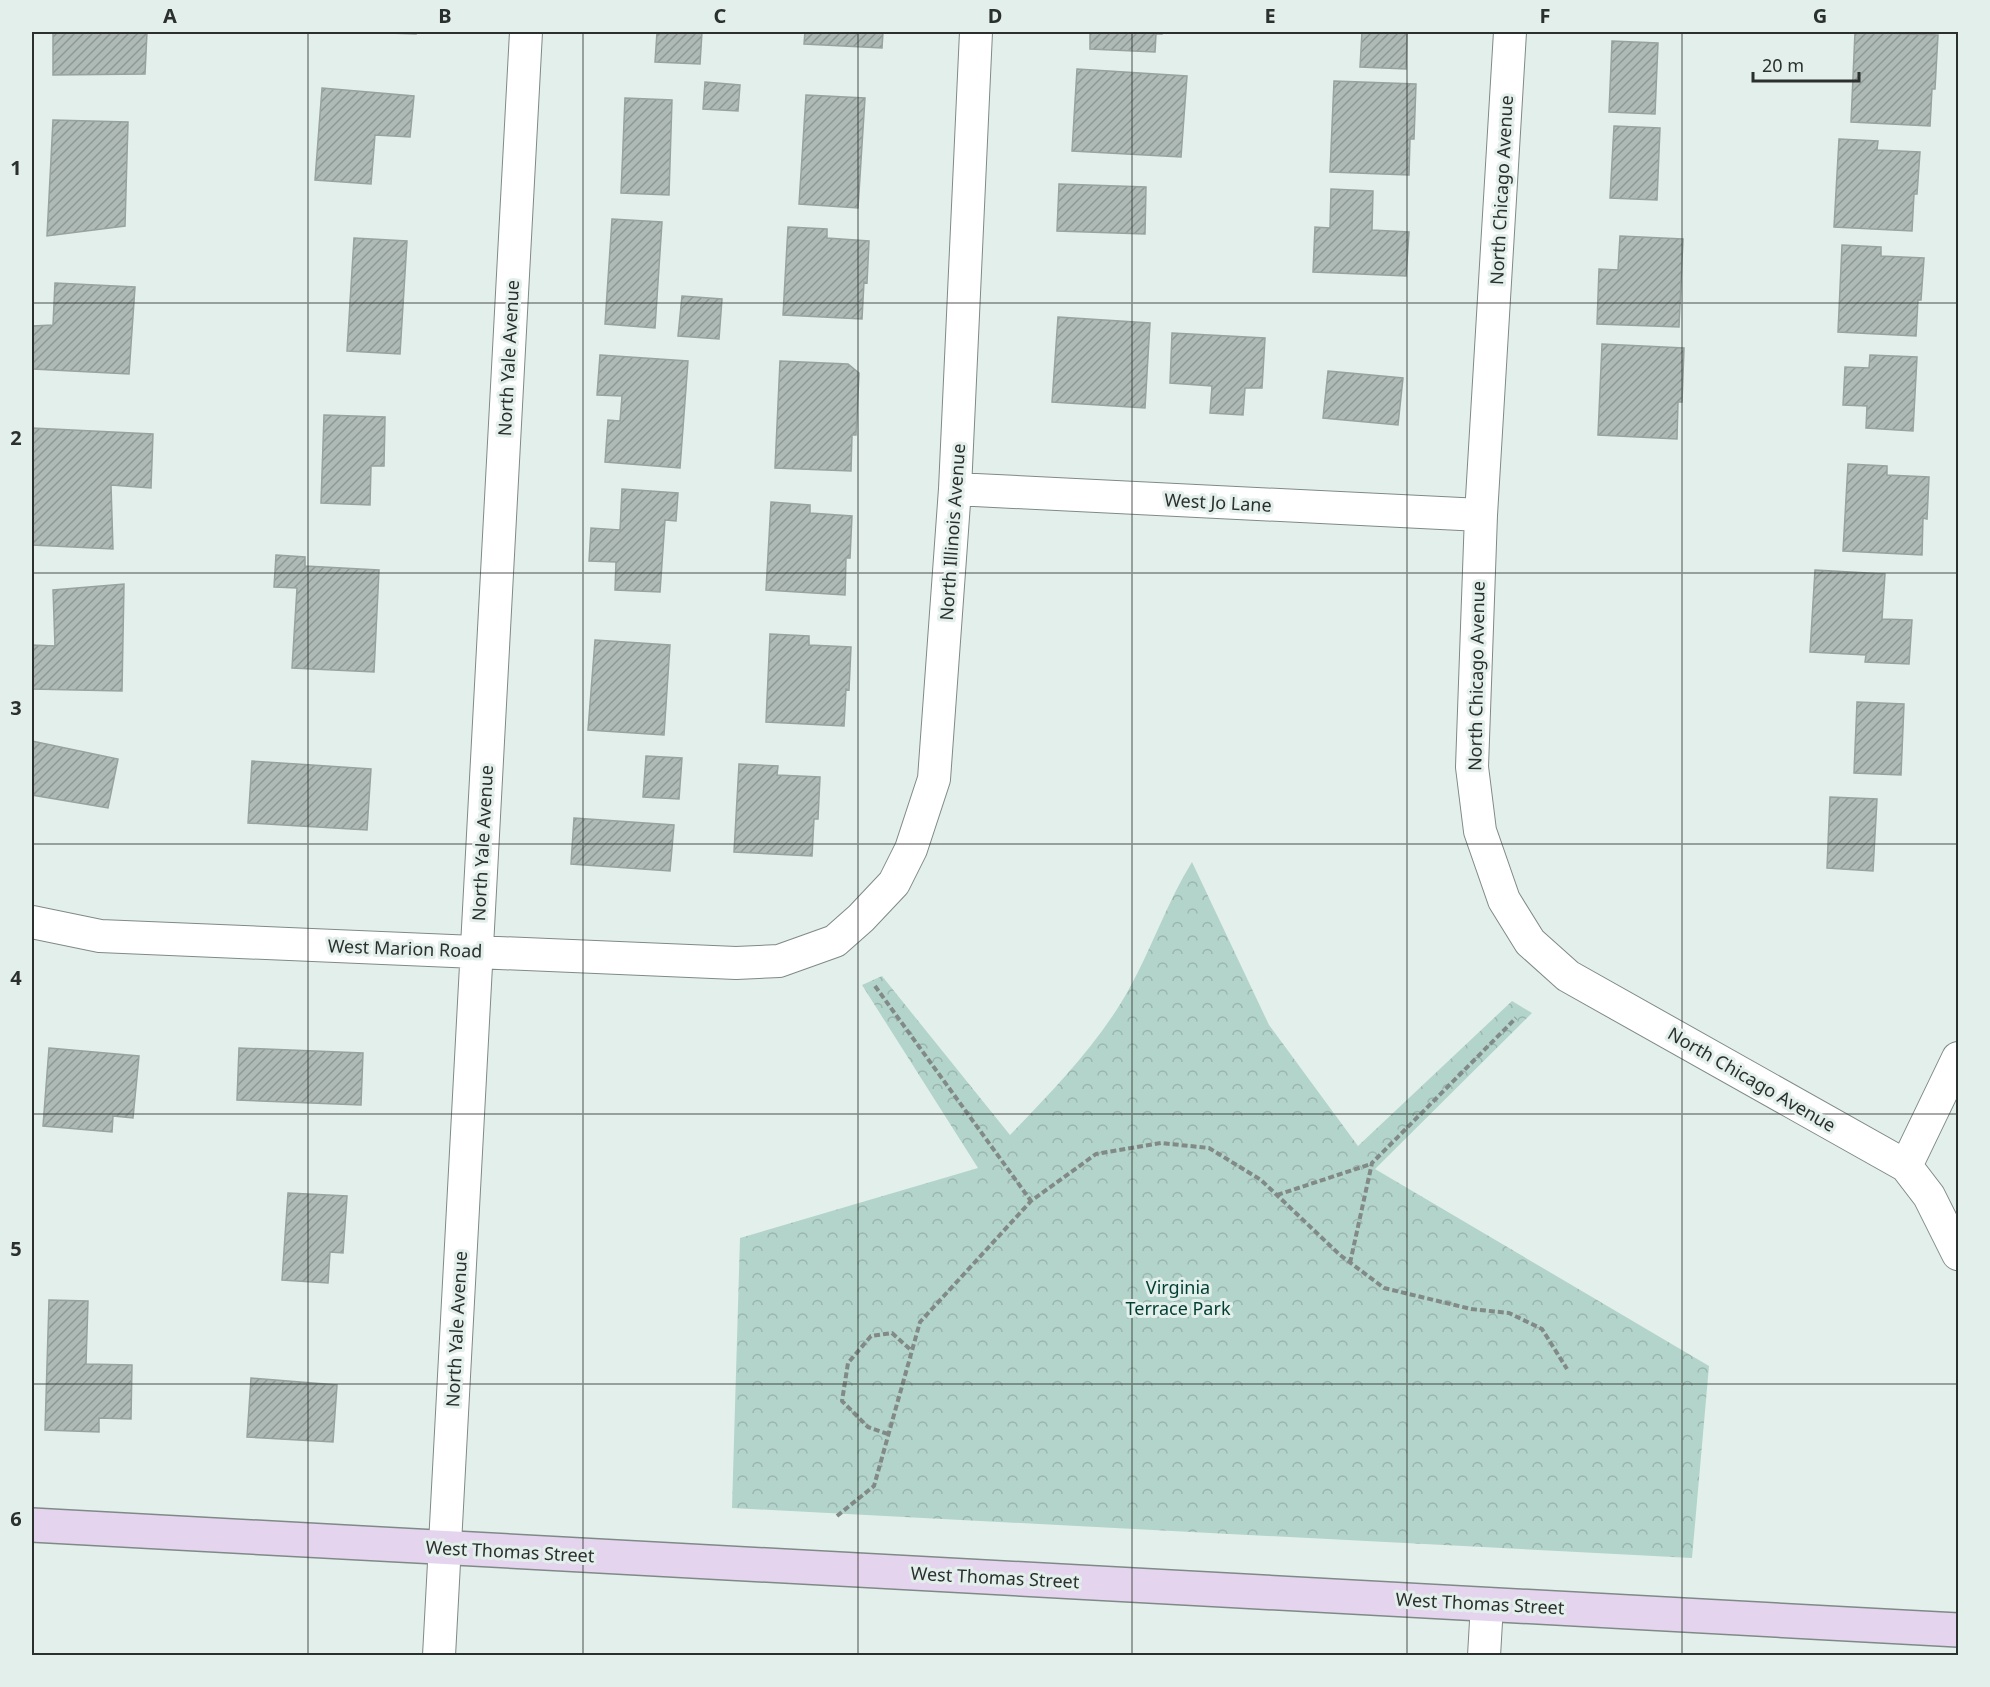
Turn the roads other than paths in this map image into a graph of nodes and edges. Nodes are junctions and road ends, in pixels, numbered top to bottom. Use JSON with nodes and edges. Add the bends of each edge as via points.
{"nodes":[{"id":1,"x":526,"y":32,"type":"edge"},
{"id":2,"x":976,"y":32,"type":"edge"},
{"id":3,"x":1510,"y":32,"type":"edge"},
{"id":4,"x":955,"y":489,"type":"junction"},
{"id":5,"x":1481,"y":515,"type":"junction"},
{"id":6,"x":32,"y":922,"type":"edge"},
{"id":7,"x":476,"y":951,"type":"junction"},
{"id":8,"x":779,"y":961,"type":"joint"},
{"id":9,"x":1959,"y":1058,"type":"edge"},
{"id":10,"x":1906,"y":1166,"type":"junction"},
{"id":11,"x":1959,"y":1254,"type":"edge"},
{"id":12,"x":32,"y":1525,"type":"edge"},
{"id":13,"x":445,"y":1547,"type":"junction"},
{"id":14,"x":1487,"y":1604,"type":"junction"},
{"id":15,"x":1959,"y":1629,"type":"edge"},
{"id":16,"x":439,"y":1656,"type":"edge"},
{"id":17,"x":1484,"y":1656,"type":"edge"}],
"edges":[{"from":1,"to":7,"type":"street","name":"North Yale Avenue"},
{"from":2,"to":4,"type":"street","name":"North Illinois Avenue"},
{"from":3,"to":5,"type":"street","name":"North Chicago Avenue"},
{"from":4,"to":5,"type":"street","name":"West Jo Lane"},
{"from":4,"to":8,"type":"street","name":"North Illinois Avenue","via":[[934,779],[911,849],[894,883],[835,941]]},
{"from":5,"to":10,"type":"street","name":"North Chicago Avenue","via":[[1473,755],[1480,831],[1504,900],[1530,942],[1568,976]]},
{"from":6,"to":7,"type":"street","name":"West Marion Road","via":[[100,936]]},
{"from":7,"to":8,"type":"street","name":"West Marion Road","via":[[736,963]]},
{"from":7,"to":13,"type":"street","name":"North Yale Avenue"},
{"from":9,"to":10,"type":"street"},
{"from":10,"to":11,"type":"street","via":[[1929,1196]]},
{"from":12,"to":13,"type":"street","name":"West Thomas Street"},
{"from":13,"to":14,"type":"street","name":"West Thomas Street"},
{"from":13,"to":16,"type":"street","name":"North Yale Avenue"},
{"from":14,"to":15,"type":"street","name":"West Thomas Street"},
{"from":14,"to":17,"type":"street"}]}
